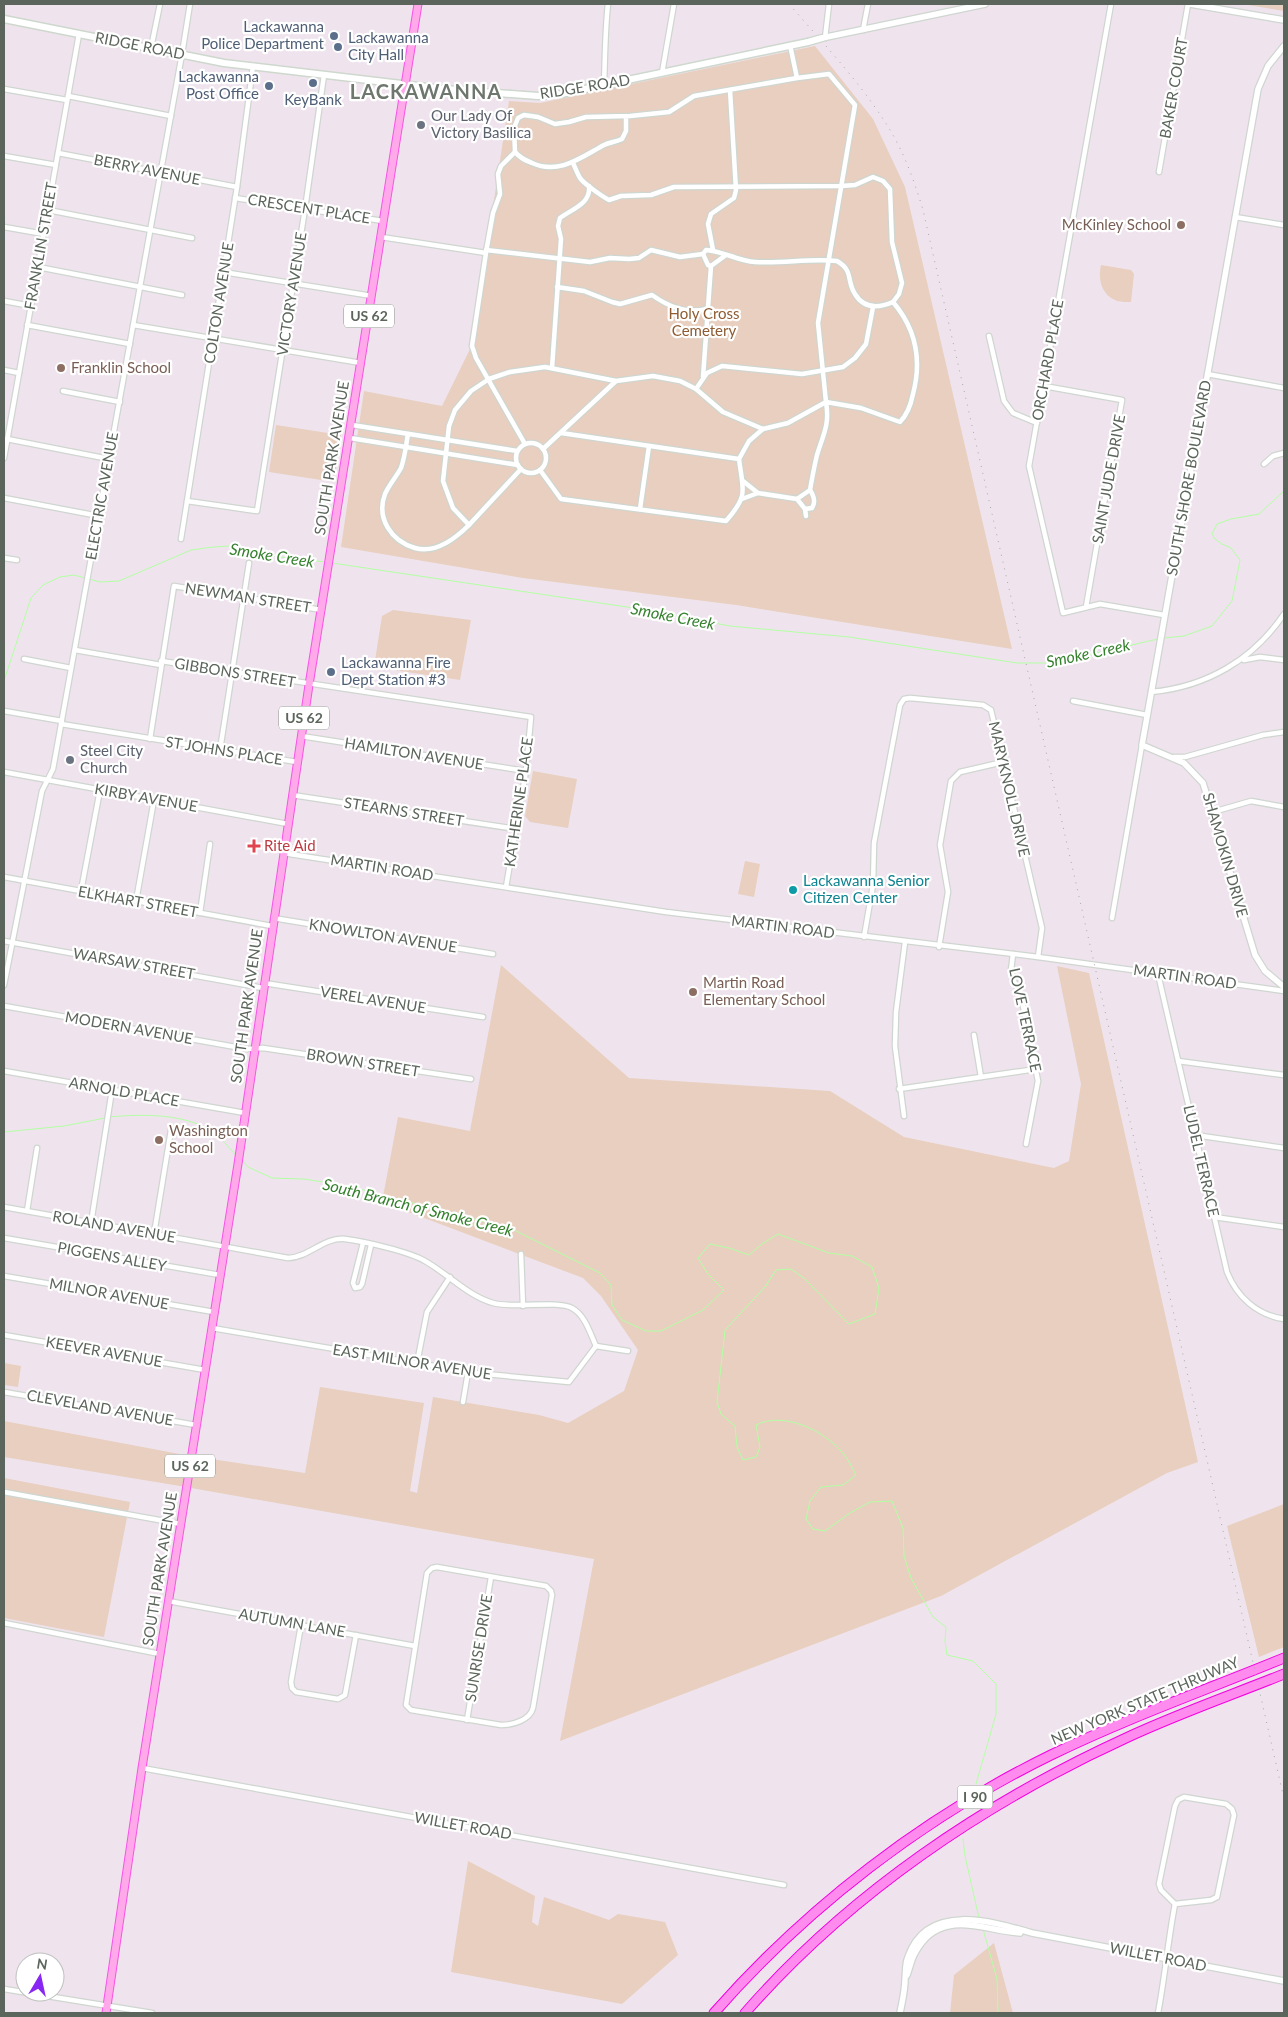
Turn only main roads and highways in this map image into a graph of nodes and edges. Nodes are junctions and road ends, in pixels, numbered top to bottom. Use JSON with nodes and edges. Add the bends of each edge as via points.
{"nodes":[{"id":1,"x":418,"y":4,"type":"edge"},
{"id":2,"x":4,"y":19,"type":"edge"},
{"id":3,"x":823,"y":38,"type":"road end"},
{"id":4,"x":406,"y":84,"type":"junction"},
{"id":5,"x":1284,"y":1658,"type":"edge"},
{"id":6,"x":1284,"y":1674,"type":"edge"},
{"id":7,"x":107,"y":2010,"type":"edge"},
{"id":8,"x":714,"y":2013,"type":"edge"},
{"id":9,"x":745,"y":2013,"type":"edge"}],
"edges":[{"from":1,"to":4,"type":"main road","name":"SOUTH PARK AVENUE","number":"US 62"},
{"from":2,"to":4,"type":"main road","name":"RIDGE ROAD","via":[[253,66]]},
{"from":3,"to":4,"type":"main road","name":"RIDGE ROAD","bridge":true,"via":[[560,94],[538,96]]},
{"from":4,"to":7,"type":"main road","name":"SOUTH PARK AVENUE","number":"US 62","via":[[301,736]]},
{"from":5,"to":8,"type":"highway","name":"NEW YORK STATE THRUWAY","number":"I 90","via":[[1126,1720],[1050,1756],[967,1802],[891,1852],[836,1895],[781,1944]]},
{"from":6,"to":9,"type":"highway","name":"NEW YORK STATE THRUWAY","number":"I 90","via":[[1128,1736],[1026,1787],[938,1843],[864,1899],[785,1971]]}]}
